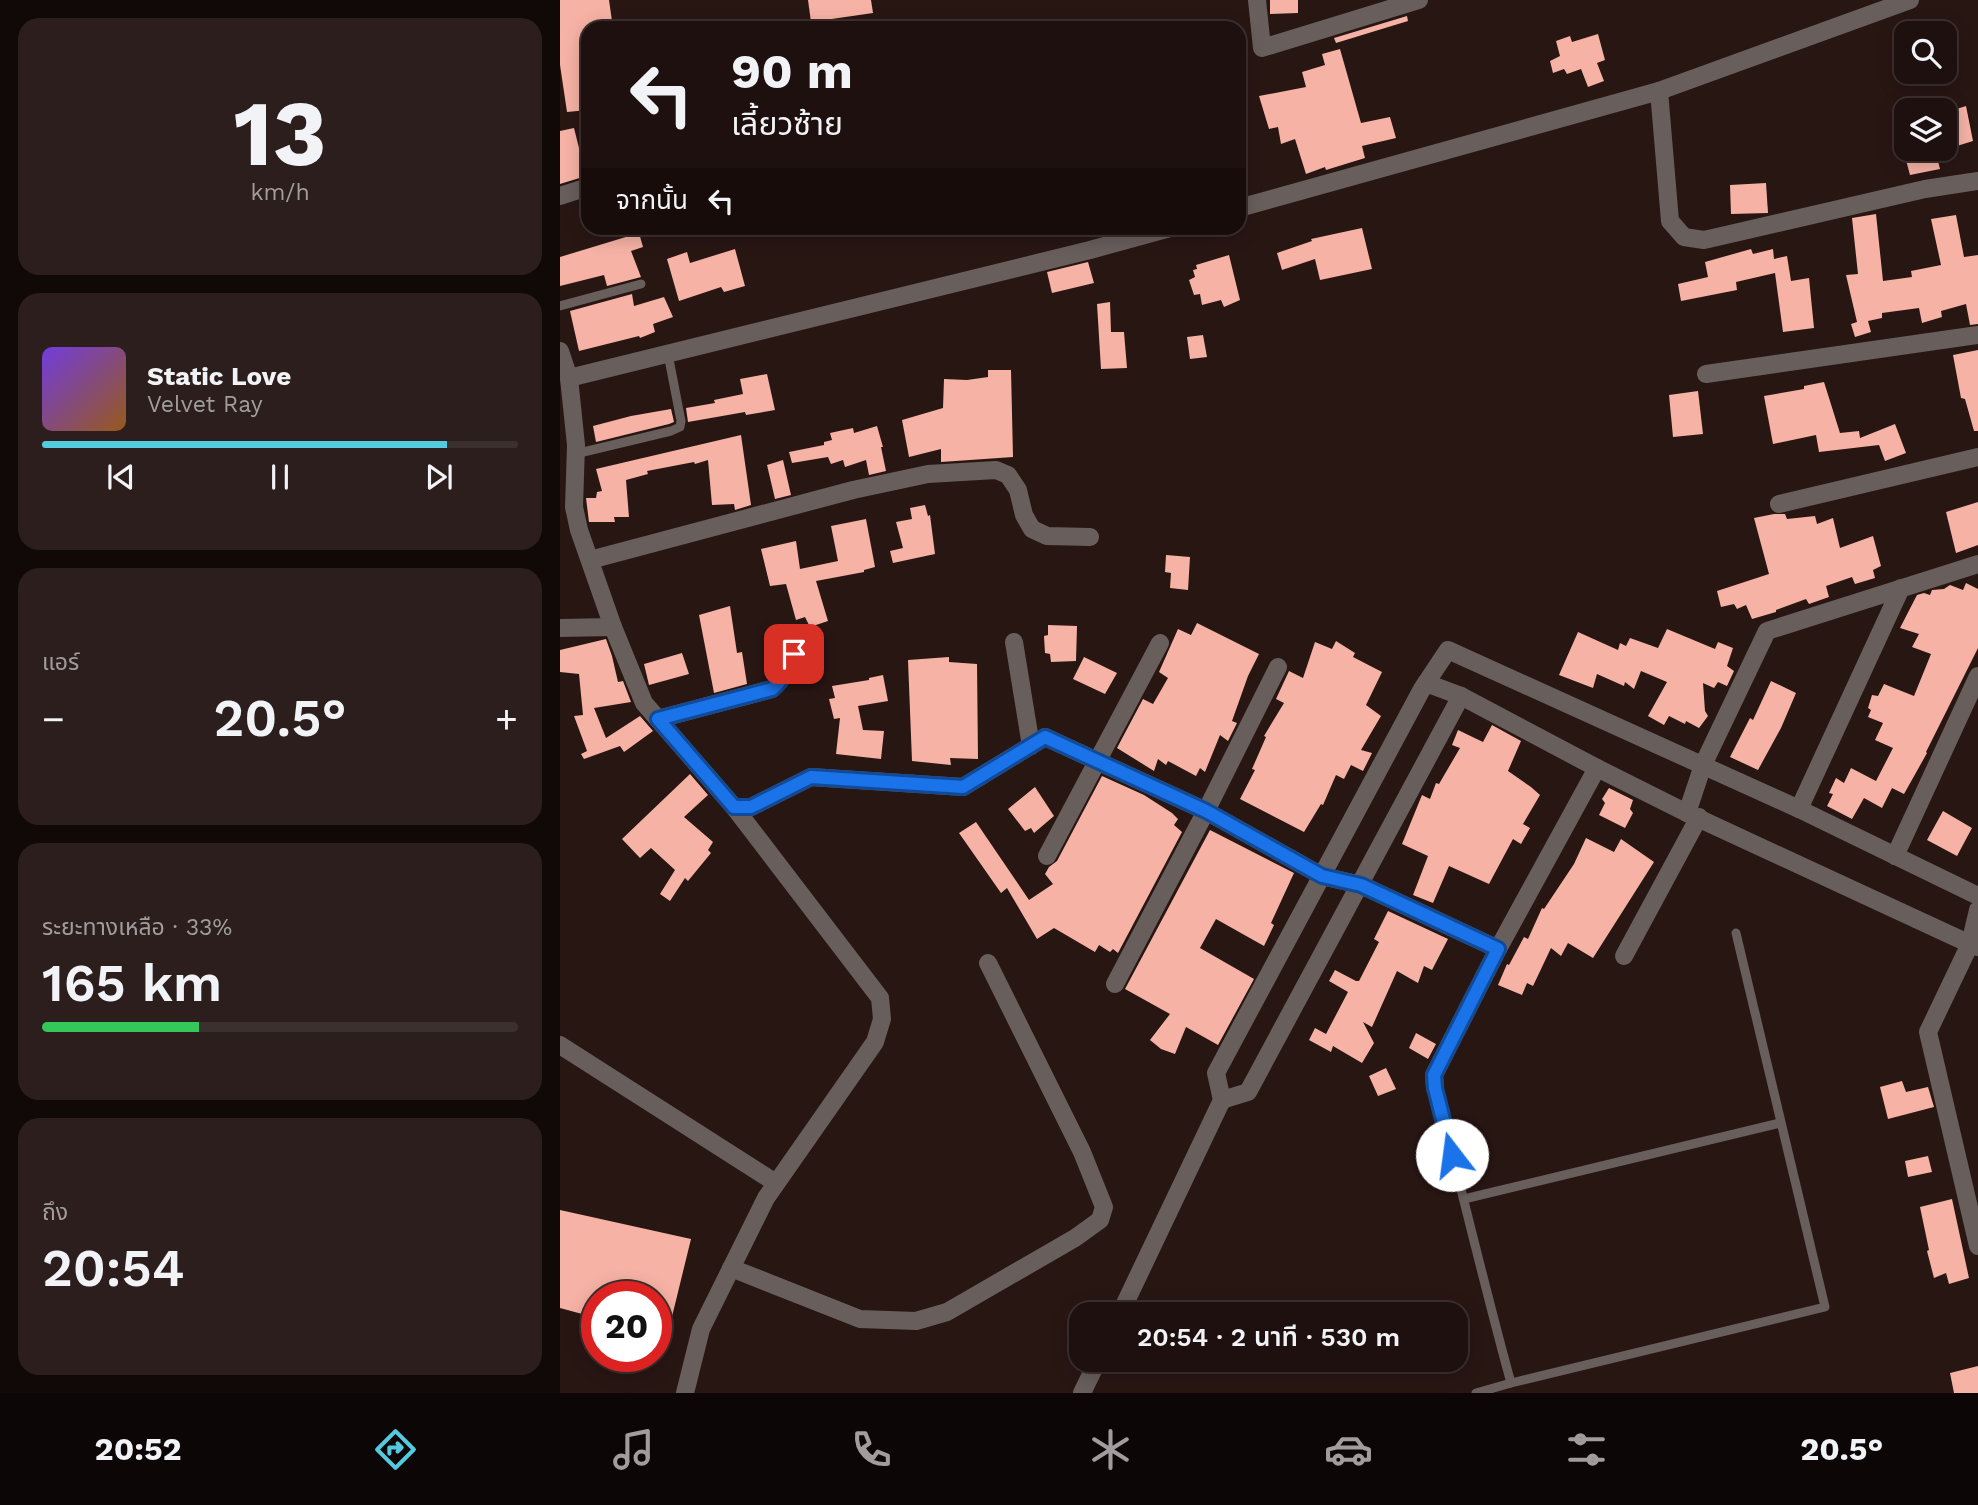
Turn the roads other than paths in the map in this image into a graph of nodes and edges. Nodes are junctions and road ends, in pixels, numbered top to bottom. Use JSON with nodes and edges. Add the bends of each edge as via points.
{"nodes":[{"id":1,"x":1257,"y":0,"type":"edge"},
{"id":2,"x":1419,"y":0,"type":"edge"},
{"id":3,"x":1910,"y":0,"type":"edge"},
{"id":4,"x":1659,"y":91,"type":"junction"},
{"id":5,"x":1978,"y":180,"type":"edge"},
{"id":6,"x":581,"y":189,"type":"edge"},
{"id":7,"x":560,"y":196,"type":"edge"},
{"id":8,"x":1246,"y":206,"type":"edge"},
{"id":9,"x":1145,"y":235,"type":"edge"},
{"id":10,"x":641,"y":284,"type":"dead end"},
{"id":11,"x":560,"y":306,"type":"edge"},
{"id":12,"x":1978,"y":335,"type":"edge"},
{"id":13,"x":560,"y":351,"type":"edge"},
{"id":14,"x":668,"y":354,"type":"junction"},
{"id":15,"x":1706,"y":374,"type":"dead end"},
{"id":16,"x":569,"y":378,"type":"junction"},
{"id":17,"x":575,"y":453,"type":"junction"},
{"id":18,"x":1978,"y":457,"type":"edge"},
{"id":19,"x":1779,"y":503,"type":"dead end"},
{"id":20,"x":567,"y":504,"type":"edge"},
{"id":21,"x":1090,"y":537,"type":"dead end"},
{"id":22,"x":590,"y":560,"type":"junction"},
{"id":23,"x":1978,"y":564,"type":"edge"},
{"id":24,"x":1901,"y":588,"type":"junction"},
{"id":25,"x":613,"y":627,"type":"junction"},
{"id":26,"x":560,"y":628,"type":"edge"},
{"id":27,"x":802,"y":635,"type":"dead end"},
{"id":28,"x":1014,"y":642,"type":"dead end"},
{"id":29,"x":1160,"y":643,"type":"dead end"},
{"id":30,"x":1278,"y":667,"type":"dead end"},
{"id":31,"x":1978,"y":676,"type":"edge"},
{"id":32,"x":1426,"y":682,"type":"junction"},
{"id":33,"x":1461,"y":696,"type":"junction"},
{"id":34,"x":658,"y":719,"type":"junction"},
{"id":35,"x":1031,"y":746,"type":"junction"},
{"id":36,"x":1097,"y":761,"type":"junction"},
{"id":37,"x":1703,"y":765,"type":"junction"},
{"id":38,"x":1597,"y":768,"type":"junction"},
{"id":39,"x":734,"y":807,"type":"junction"},
{"id":40,"x":1799,"y":809,"type":"junction"},
{"id":41,"x":1206,"y":811,"type":"junction"},
{"id":42,"x":1693,"y":815,"type":"junction"},
{"id":43,"x":1047,"y":856,"type":"dead end"},
{"id":44,"x":1895,"y":856,"type":"junction"},
{"id":45,"x":1322,"y":876,"type":"junction"},
{"id":46,"x":1361,"y":885,"type":"junction"},
{"id":47,"x":1978,"y":895,"type":"edge"},
{"id":48,"x":1978,"y":910,"type":"edge"},
{"id":49,"x":1736,"y":933,"type":"dead end"},
{"id":50,"x":1974,"y":946,"type":"edge"},
{"id":51,"x":1498,"y":949,"type":"junction"},
{"id":52,"x":1624,"y":956,"type":"dead end"},
{"id":53,"x":988,"y":963,"type":"dead end"},
{"id":54,"x":1115,"y":984,"type":"dead end"},
{"id":55,"x":560,"y":1045,"type":"edge"},
{"id":56,"x":1435,"y":1088,"type":"joint"},
{"id":57,"x":1222,"y":1100,"type":"junction"},
{"id":58,"x":1780,"y":1123,"type":"junction"},
{"id":59,"x":776,"y":1183,"type":"junction"},
{"id":60,"x":1464,"y":1199,"type":"junction"},
{"id":61,"x":1978,"y":1246,"type":"edge"},
{"id":62,"x":731,"y":1268,"type":"junction"},
{"id":63,"x":1126,"y":1302,"type":"edge"},
{"id":64,"x":1092,"y":1372,"type":"edge"},
{"id":65,"x":1511,"y":1382,"type":"junction"},
{"id":66,"x":685,"y":1393,"type":"edge"},
{"id":67,"x":1082,"y":1393,"type":"edge"},
{"id":68,"x":1476,"y":1393,"type":"edge"}],
"edges":[{"from":1,"to":2,"type":"street","via":[[1262,48]]},
{"from":3,"to":4,"type":"street"},
{"from":4,"to":5,"type":"street","via":[[1670,221],[1684,237],[1704,240]]},
{"from":4,"to":8,"type":"street"},
{"from":6,"to":7,"type":"street"},
{"from":9,"to":14,"type":"street"},
{"from":10,"to":11,"type":"lane"},
{"from":12,"to":15,"type":"street"},
{"from":13,"to":16,"type":"street"},
{"from":14,"to":16,"type":"street"},
{"from":14,"to":17,"type":"lane","via":[[680,427]]},
{"from":16,"to":17,"type":"street"},
{"from":17,"to":20,"type":"street"},
{"from":18,"to":19,"type":"street"},
{"from":20,"to":22,"type":"street"},
{"from":21,"to":22,"type":"street","via":[[1047,536],[1032,529],[1009,475],[996,470],[929,474]]},
{"from":22,"to":25,"type":"street"},
{"from":23,"to":24,"type":"street"},
{"from":24,"to":37,"type":"street","via":[[1767,631]]},
{"from":24,"to":40,"type":"street"},
{"from":25,"to":26,"type":"street"},
{"from":25,"to":34,"type":"street","via":[[644,703]]},
{"from":27,"to":34,"type":"street","via":[[785,674],[772,689]]},
{"from":28,"to":35,"type":"street"},
{"from":29,"to":36,"type":"street"},
{"from":30,"to":41,"type":"street"},
{"from":31,"to":44,"type":"street"},
{"from":32,"to":33,"type":"street"},
{"from":32,"to":37,"type":"street","via":[[1448,650]]},
{"from":32,"to":45,"type":"street"},
{"from":33,"to":38,"type":"street"},
{"from":33,"to":46,"type":"street"},
{"from":34,"to":39,"type":"street"},
{"from":35,"to":36,"type":"street","via":[[1045,737]]},
{"from":35,"to":39,"type":"street","via":[[963,787],[811,777],[751,807]]},
{"from":36,"to":41,"type":"street"},
{"from":36,"to":43,"type":"street"},
{"from":37,"to":40,"type":"street"},
{"from":37,"to":42,"type":"street"},
{"from":38,"to":42,"type":"street"},
{"from":38,"to":51,"type":"street"},
{"from":39,"to":59,"type":"street","via":[[880,998],[882,1019],[874,1041]]},
{"from":40,"to":44,"type":"street"},
{"from":41,"to":45,"type":"street"},
{"from":41,"to":54,"type":"street"},
{"from":42,"to":50,"type":"street"},
{"from":42,"to":52,"type":"street"},
{"from":44,"to":47,"type":"street"},
{"from":45,"to":46,"type":"street"},
{"from":45,"to":57,"type":"street","via":[[1216,1073]]},
{"from":46,"to":51,"type":"street"},
{"from":46,"to":57,"type":"street","via":[[1248,1092]]},
{"from":48,"to":50,"type":"street"},
{"from":49,"to":58,"type":"lane"},
{"from":50,"to":61,"type":"street","via":[[1928,1032]]},
{"from":51,"to":56,"type":"street","via":[[1434,1075]]},
{"from":53,"to":62,"type":"street","via":[[1082,1152],[1104,1207],[1100,1220],[947,1312],[916,1321],[860,1320]]},
{"from":55,"to":59,"type":"street"},
{"from":56,"to":60,"type":"lane"},
{"from":57,"to":63,"type":"street"},
{"from":58,"to":60,"type":"lane"},
{"from":58,"to":65,"type":"lane","via":[[1825,1307]]},
{"from":59,"to":62,"type":"street"},
{"from":60,"to":65,"type":"lane"},
{"from":62,"to":66,"type":"street","via":[[701,1329]]},
{"from":64,"to":67,"type":"street"},
{"from":65,"to":68,"type":"lane"}]}
